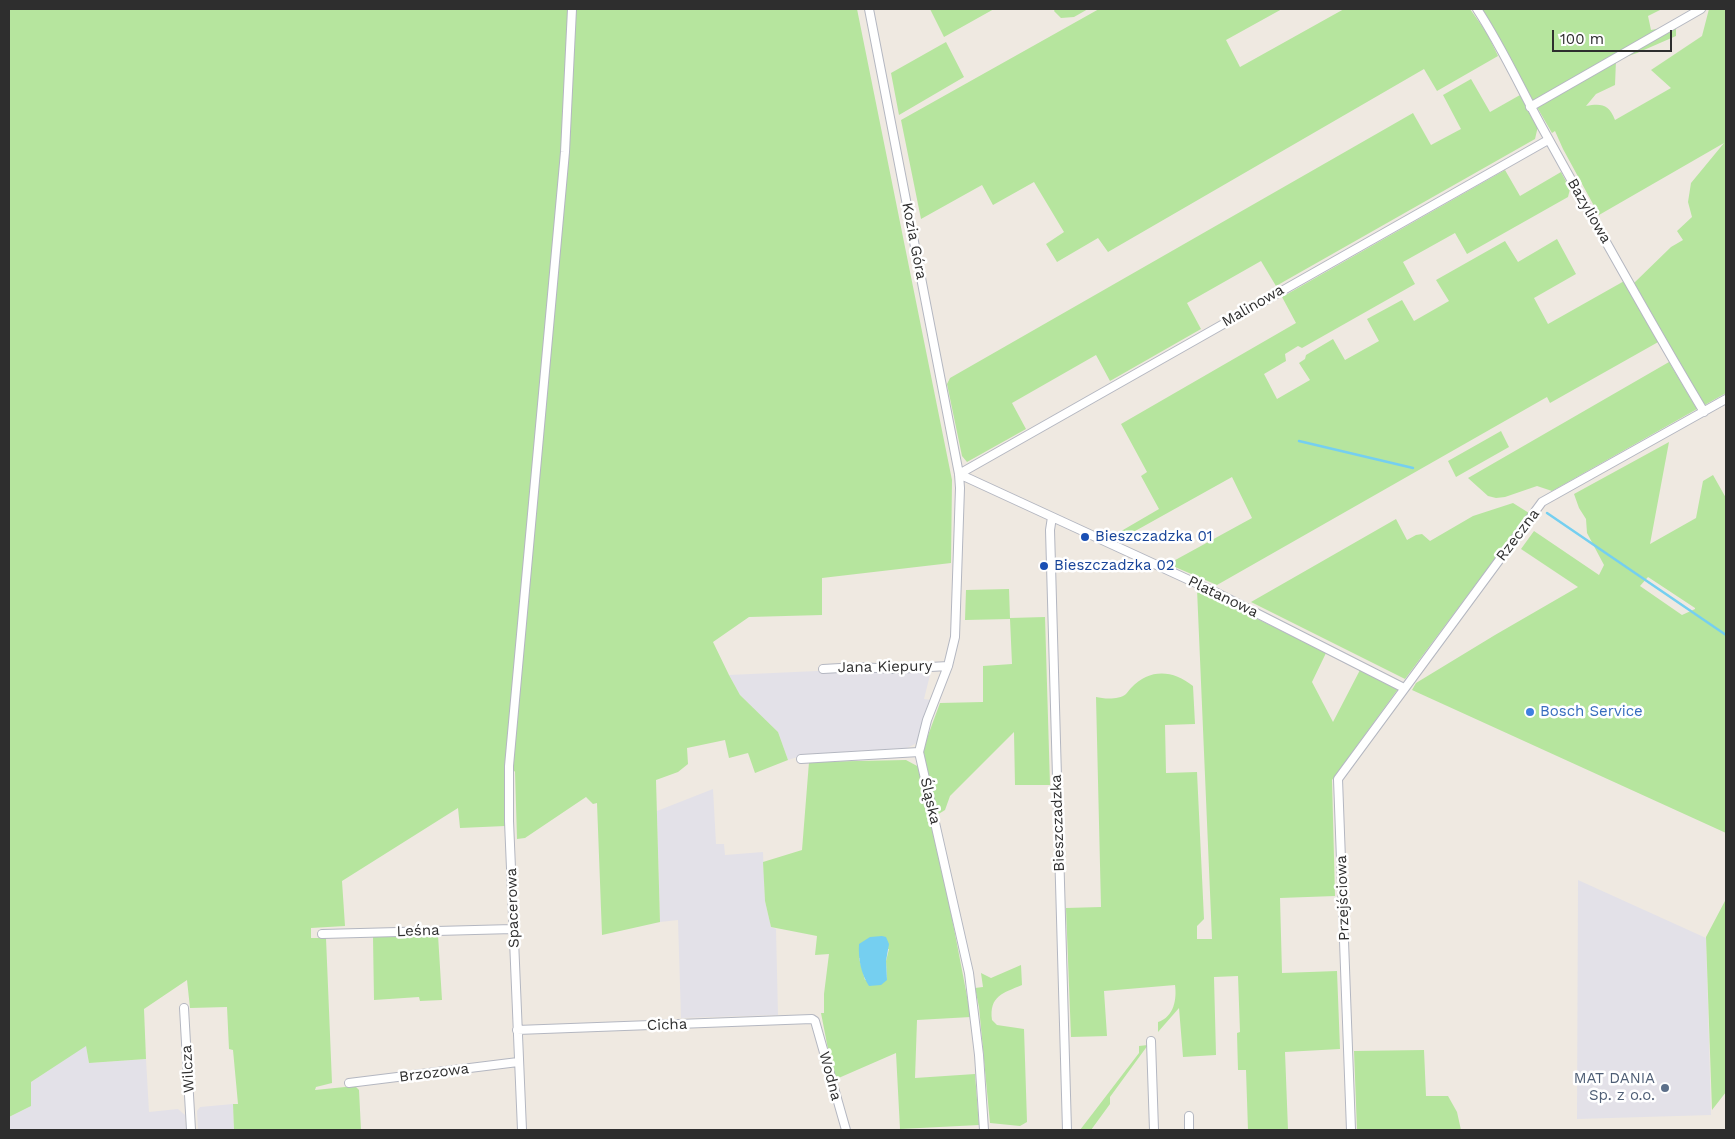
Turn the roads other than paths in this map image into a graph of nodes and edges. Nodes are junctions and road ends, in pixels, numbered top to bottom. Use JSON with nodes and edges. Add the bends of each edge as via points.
{"nodes":[{"id":1,"x":572,"y":9,"type":"edge"},
{"id":2,"x":869,"y":9,"type":"edge"},
{"id":3,"x":1477,"y":9,"type":"edge"},
{"id":4,"x":1701,"y":9,"type":"edge"},
{"id":5,"x":1530,"y":107,"type":"junction"},
{"id":6,"x":1548,"y":140,"type":"junction"},
{"id":7,"x":1726,"y":399,"type":"edge"},
{"id":8,"x":1704,"y":412,"type":"junction"},
{"id":9,"x":959,"y":474,"type":"junction"},
{"id":10,"x":1052,"y":517,"type":"junction"},
{"id":11,"x":948,"y":666,"type":"junction"},
{"id":12,"x":822,"y":669,"type":"dead end"},
{"id":13,"x":1404,"y":688,"type":"junction"},
{"id":14,"x":918,"y":752,"type":"junction"},
{"id":15,"x":802,"y":759,"type":"dead end"},
{"id":16,"x":513,"y":928,"type":"junction"},
{"id":17,"x":322,"y":934,"type":"dead end"},
{"id":18,"x":184,"y":1008,"type":"dead end"},
{"id":19,"x":815,"y":1021,"type":"joint"},
{"id":20,"x":517,"y":1030,"type":"junction"},
{"id":21,"x":1151,"y":1041,"type":"dead end"},
{"id":22,"x":518,"y":1062,"type":"junction"},
{"id":23,"x":349,"y":1083,"type":"dead end"},
{"id":24,"x":1189,"y":1116,"type":"dead end"},
{"id":25,"x":191,"y":1130,"type":"edge"},
{"id":26,"x":522,"y":1130,"type":"edge"},
{"id":27,"x":846,"y":1130,"type":"edge"},
{"id":28,"x":984,"y":1130,"type":"edge"},
{"id":29,"x":1067,"y":1130,"type":"edge"},
{"id":30,"x":1154,"y":1130,"type":"edge"},
{"id":31,"x":1189,"y":1130,"type":"edge"},
{"id":32,"x":1351,"y":1130,"type":"edge"}],
"edges":[{"from":1,"to":16,"type":"street","name":"Spacerowa","via":[[565,152],[509,766]]},
{"from":2,"to":9,"type":"street","name":"Kozia Góra"},
{"from":3,"to":5,"type":"street","name":"Bazyliowa"},
{"from":4,"to":5,"type":"street"},
{"from":5,"to":6,"type":"street","name":"Bazyliowa"},
{"from":6,"to":8,"type":"street","name":"Bazyliowa"},
{"from":6,"to":9,"type":"street","name":"Malinowa"},
{"from":7,"to":8,"type":"street","name":"Rzeczna"},
{"from":8,"to":13,"type":"street","name":"Rzeczna","via":[[1542,502]]},
{"from":9,"to":10,"type":"street","name":"Platanowa"},
{"from":9,"to":11,"type":"street","name":"Śląska","via":[[955,630]]},
{"from":10,"to":13,"type":"street","name":"Platanowa","via":[[1213,591]]},
{"from":10,"to":29,"type":"street","name":"Bieszczadzka"},
{"from":11,"to":12,"type":"street","name":"Jana Kiepury"},
{"from":11,"to":14,"type":"street","name":"Śląska"},
{"from":13,"to":32,"type":"street","name":"Przejściowa","via":[[1338,779]]},
{"from":14,"to":15,"type":"street"},
{"from":14,"to":28,"type":"street","name":"Śląska","via":[[969,973]]},
{"from":16,"to":17,"type":"street","name":"Leśna"},
{"from":16,"to":20,"type":"street","name":"Spacerowa"},
{"from":18,"to":25,"type":"street","name":"Wilcza"},
{"from":19,"to":20,"type":"street","name":"Cicha"},
{"from":19,"to":27,"type":"street","name":"Wodna"},
{"from":20,"to":22,"type":"street","name":"Spacerowa"},
{"from":21,"to":30,"type":"street"},
{"from":22,"to":23,"type":"street","name":"Brzozowa"},
{"from":22,"to":26,"type":"street","name":"Spacerowa"},
{"from":24,"to":31,"type":"street"}]}
